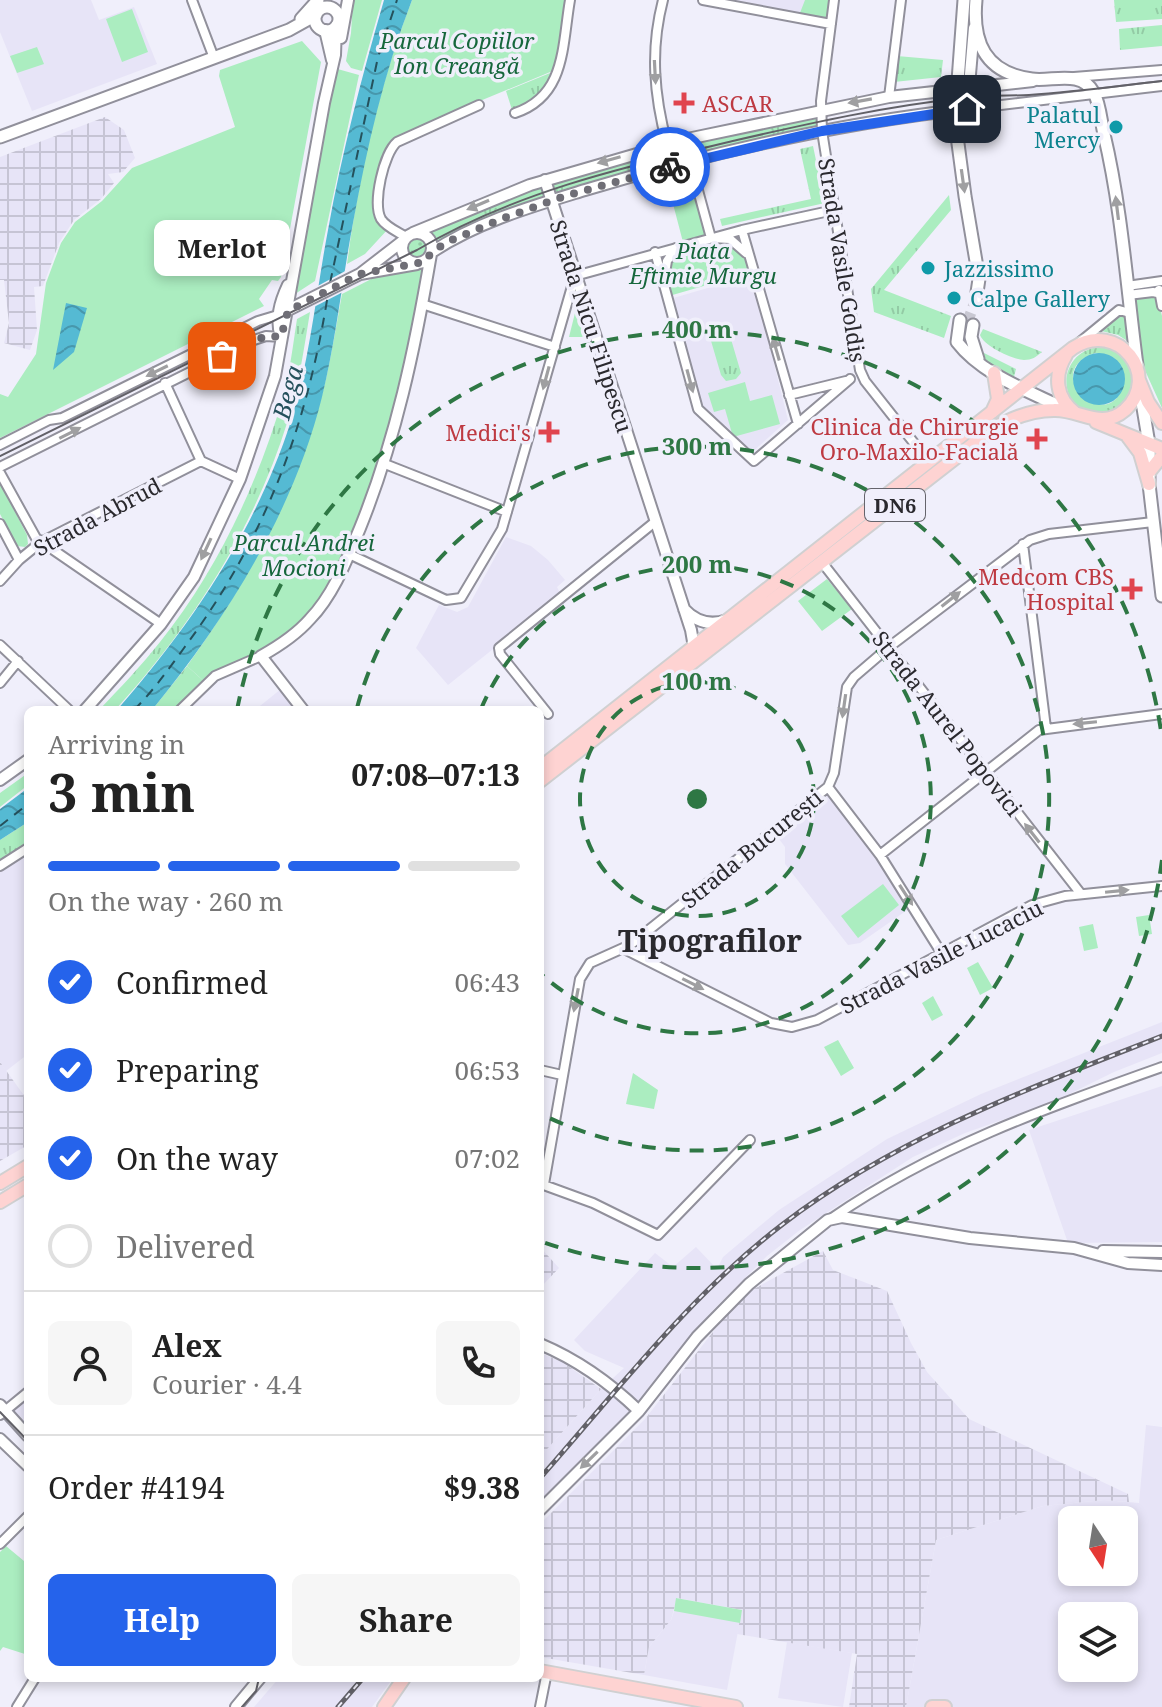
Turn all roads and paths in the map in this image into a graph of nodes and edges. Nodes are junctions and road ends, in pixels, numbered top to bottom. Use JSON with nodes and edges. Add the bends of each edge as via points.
{"nodes":[{"id":1,"x":192,"y":0,"type":"edge"},
{"id":2,"x":341,"y":0,"type":"edge"},
{"id":3,"x":348,"y":0,"type":"edge"},
{"id":4,"x":570,"y":0,"type":"edge"},
{"id":5,"x":663,"y":0,"type":"edge"},
{"id":6,"x":703,"y":0,"type":"edge"},
{"id":7,"x":834,"y":0,"type":"edge"},
{"id":8,"x":901,"y":0,"type":"edge"},
{"id":9,"x":964,"y":0,"type":"edge"},
{"id":10,"x":976,"y":0,"type":"edge"},
{"id":11,"x":322,"y":6,"type":"edge"},
{"id":12,"x":831,"y":24,"type":"junction"},
{"id":13,"x":974,"y":24,"type":"junction"},
{"id":14,"x":330,"y":26,"type":"junction"},
{"id":15,"x":289,"y":30,"type":"junction"},
{"id":16,"x":214,"y":58,"type":"junction"},
{"id":17,"x":334,"y":59,"type":"junction"},
{"id":18,"x":1162,"y":70,"type":"edge"},
{"id":19,"x":1066,"y":78,"type":"junction"},
{"id":20,"x":1050,"y":80,"type":"junction"},
{"id":21,"x":1162,"y":86,"type":"edge"},
{"id":22,"x":962,"y":88,"type":"junction"},
{"id":23,"x":1095,"y":94,"type":"junction"},
{"id":24,"x":889,"y":97,"type":"junction"},
{"id":25,"x":479,"y":105,"type":"dead end"},
{"id":26,"x":821,"y":109,"type":"junction"},
{"id":27,"x":961,"y":109,"type":"junction"},
{"id":28,"x":515,"y":113,"type":"dead end"},
{"id":29,"x":822,"y":131,"type":"junction"},
{"id":30,"x":0,"y":137,"type":"edge"},
{"id":31,"x":667,"y":144,"type":"junction"},
{"id":32,"x":690,"y":161,"type":"junction"},
{"id":33,"x":545,"y":180,"type":"junction"},
{"id":34,"x":551,"y":201,"type":"junction"},
{"id":35,"x":834,"y":210,"type":"junction"},
{"id":36,"x":742,"y":230,"type":"junction"},
{"id":37,"x":408,"y":237,"type":"junction"},
{"id":38,"x":711,"y":238,"type":"junction"},
{"id":39,"x":682,"y":245,"type":"junction"},
{"id":40,"x":655,"y":252,"type":"junction"},
{"id":41,"x":432,"y":253,"type":"junction"},
{"id":42,"x":420,"y":263,"type":"junction"},
{"id":43,"x":752,"y":264,"type":"junction"},
{"id":44,"x":360,"y":274,"type":"junction"},
{"id":45,"x":575,"y":276,"type":"junction"},
{"id":46,"x":427,"y":280,"type":"junction"},
{"id":47,"x":1160,"y":281,"type":"edge"},
{"id":48,"x":665,"y":288,"type":"junction"},
{"id":49,"x":1128,"y":290,"type":"junction"},
{"id":50,"x":1161,"y":294,"type":"edge"},
{"id":51,"x":976,"y":299,"type":"tunnel mouth"},
{"id":52,"x":422,"y":304,"type":"junction"},
{"id":53,"x":1162,"y":306,"type":"edge"},
{"id":54,"x":288,"y":311,"type":"junction"},
{"id":55,"x":1130,"y":313,"type":"junction"},
{"id":56,"x":281,"y":337,"type":"junction"},
{"id":57,"x":555,"y":347,"type":"junction"},
{"id":58,"x":1071,"y":350,"type":"junction"},
{"id":59,"x":981,"y":365,"type":"junction"},
{"id":60,"x":994,"y":373,"type":"junction"},
{"id":61,"x":1138,"y":374,"type":"junction"},
{"id":62,"x":862,"y":376,"type":"junction"},
{"id":63,"x":850,"y":379,"type":"junction"},
{"id":64,"x":165,"y":383,"type":"junction"},
{"id":65,"x":1023,"y":387,"type":"junction"},
{"id":66,"x":789,"y":395,"type":"junction"},
{"id":67,"x":988,"y":415,"type":"junction"},
{"id":68,"x":1082,"y":417,"type":"junction"},
{"id":69,"x":1162,"y":423,"type":"edge"},
{"id":70,"x":798,"y":424,"type":"junction"},
{"id":71,"x":1119,"y":430,"type":"junction"},
{"id":72,"x":1149,"y":444,"type":"junction"},
{"id":73,"x":0,"y":445,"type":"edge"},
{"id":74,"x":1162,"y":449,"type":"edge"},
{"id":75,"x":1162,"y":456,"type":"edge"},
{"id":76,"x":201,"y":461,"type":"junction"},
{"id":77,"x":929,"y":462,"type":"junction"},
{"id":78,"x":385,"y":464,"type":"junction"},
{"id":79,"x":0,"y":470,"type":"edge"},
{"id":80,"x":1149,"y":477,"type":"junction"},
{"id":81,"x":240,"y":479,"type":"junction"},
{"id":82,"x":507,"y":512,"type":"junction"},
{"id":83,"x":656,"y":521,"type":"junction"},
{"id":84,"x":1153,"y":522,"type":"junction"},
{"id":85,"x":0,"y":524,"type":"edge"},
{"id":86,"x":41,"y":542,"type":"junction"},
{"id":87,"x":1023,"y":544,"type":"junction"},
{"id":88,"x":349,"y":554,"type":"junction"},
{"id":89,"x":818,"y":557,"type":"junction"},
{"id":90,"x":19,"y":560,"type":"junction"},
{"id":91,"x":0,"y":581,"type":"edge"},
{"id":92,"x":1162,"y":596,"type":"edge"},
{"id":93,"x":684,"y":608,"type":"junction"},
{"id":94,"x":729,"y":620,"type":"junction"},
{"id":95,"x":161,"y":624,"type":"junction"},
{"id":96,"x":0,"y":645,"type":"edge"},
{"id":97,"x":889,"y":647,"type":"junction"},
{"id":98,"x":696,"y":653,"type":"junction"},
{"id":99,"x":261,"y":656,"type":"junction"},
{"id":100,"x":18,"y":661,"type":"junction"},
{"id":101,"x":0,"y":683,"type":"edge"},
{"id":102,"x":65,"y":706,"type":"edge"},
{"id":103,"x":89,"y":706,"type":"edge"},
{"id":104,"x":184,"y":706,"type":"edge"},
{"id":105,"x":300,"y":706,"type":"edge"},
{"id":106,"x":542,"y":706,"type":"edge"},
{"id":107,"x":544,"y":709,"type":"edge"},
{"id":108,"x":548,"y":714,"type":"dead end"},
{"id":109,"x":1162,"y":714,"type":"edge"},
{"id":110,"x":1046,"y":728,"type":"junction"},
{"id":111,"x":24,"y":763,"type":"edge"},
{"id":112,"x":544,"y":765,"type":"edge"},
{"id":113,"x":984,"y":773,"type":"junction"},
{"id":114,"x":544,"y":778,"type":"edge"},
{"id":115,"x":0,"y":780,"type":"edge"},
{"id":116,"x":828,"y":787,"type":"junction"},
{"id":117,"x":24,"y":851,"type":"edge"},
{"id":118,"x":880,"y":855,"type":"junction"},
{"id":119,"x":0,"y":866,"type":"edge"},
{"id":120,"x":1162,"y":886,"type":"edge"},
{"id":121,"x":1081,"y":894,"type":"junction"},
{"id":122,"x":624,"y":949,"type":"junction"},
{"id":123,"x":942,"y":954,"type":"junction"},
{"id":124,"x":1162,"y":1067,"type":"edge"},
{"id":125,"x":544,"y":1071,"type":"edge"},
{"id":126,"x":562,"y":1075,"type":"junction"},
{"id":127,"x":750,"y":1140,"type":"dead end"},
{"id":128,"x":24,"y":1168,"type":"edge"},
{"id":129,"x":544,"y":1173,"type":"edge"},
{"id":130,"x":0,"y":1183,"type":"edge"},
{"id":131,"x":544,"y":1185,"type":"edge"},
{"id":132,"x":24,"y":1187,"type":"edge"},
{"id":133,"x":0,"y":1202,"type":"edge"},
{"id":134,"x":828,"y":1220,"type":"junction"},
{"id":135,"x":1093,"y":1252,"type":"junction"},
{"id":136,"x":1162,"y":1252,"type":"edge"},
{"id":137,"x":1162,"y":1265,"type":"edge"},
{"id":138,"x":544,"y":1346,"type":"edge"},
{"id":139,"x":24,"y":1395,"type":"edge"},
{"id":140,"x":2,"y":1411,"type":"edge"},
{"id":141,"x":639,"y":1411,"type":"junction"},
{"id":142,"x":24,"y":1432,"type":"edge"},
{"id":143,"x":0,"y":1439,"type":"edge"},
{"id":144,"x":24,"y":1462,"type":"edge"},
{"id":145,"x":544,"y":1506,"type":"edge"},
{"id":146,"x":24,"y":1520,"type":"edge"},
{"id":147,"x":0,"y":1544,"type":"edge"},
{"id":148,"x":544,"y":1671,"type":"edge"},
{"id":149,"x":33,"y":1682,"type":"edge"},
{"id":150,"x":256,"y":1682,"type":"edge"},
{"id":151,"x":401,"y":1682,"type":"edge"},
{"id":152,"x":542,"y":1682,"type":"edge"},
{"id":153,"x":672,"y":1701,"type":"edge"},
{"id":154,"x":17,"y":1707,"type":"edge"},
{"id":155,"x":236,"y":1707,"type":"edge"},
{"id":156,"x":384,"y":1707,"type":"edge"},
{"id":157,"x":540,"y":1707,"type":"edge"},
{"id":158,"x":736,"y":1707,"type":"edge"},
{"id":159,"x":932,"y":1707,"type":"edge"},
{"id":160,"x":945,"y":1707,"type":"edge"}],
"edges":[{"from":1,"to":16,"type":"street"},
{"from":2,"to":14,"type":"main road"},
{"from":3,"to":17,"type":"street"},
{"from":4,"to":28,"type":"street","via":[[555,81],[535,105]]},
{"from":5,"to":31,"type":"street","one_way":true,"via":[[654,73]]},
{"from":6,"to":12,"type":"street"},
{"from":7,"to":12,"type":"street","name":"Strada Vasile Goldiș"},
{"from":8,"to":24,"type":"street"},
{"from":9,"to":22,"type":"main road"},
{"from":10,"to":13,"type":"main road"},
{"from":11,"to":14,"type":"main road","via":[[334,10]]},
{"from":11,"to":14,"type":"main road","via":[[315,21]]},
{"from":11,"to":15,"type":"main road"},
{"from":12,"to":26,"type":"street","name":"Strada Vasile Goldiș"},
{"from":13,"to":20,"type":"main road","via":[[978,42],[996,64],[1023,77]]},
{"from":13,"to":22,"type":"street"},
{"from":14,"to":15,"type":"main road"},
{"from":14,"to":17,"type":"street"},
{"from":15,"to":16,"type":"main road"},
{"from":16,"to":30,"type":"main road"},
{"from":17,"to":54,"type":"street"},
{"from":18,"to":19,"type":"street"},
{"from":19,"to":20,"type":"main road"},
{"from":19,"to":23,"type":"main road","via":[[1084,82]]},
{"from":20,"to":22,"type":"street"},
{"from":21,"to":23,"type":"street"},
{"from":22,"to":24,"type":"street"},
{"from":22,"to":27,"type":"main road"},
{"from":23,"to":27,"type":"street"},
{"from":49,"to":23,"type":"main road","one_way":true},
{"from":24,"to":26,"type":"street","one_way":true},
{"from":25,"to":37,"type":"street","via":[[391,148],[378,209],[385,224]]},
{"from":26,"to":29,"type":"street","name":"Strada Vasile Goldiș"},
{"from":26,"to":31,"type":"street"},
{"from":27,"to":29,"type":"street"},
{"from":27,"to":51,"type":"main road","one_way":true},
{"from":29,"to":32,"type":"street"},
{"from":29,"to":35,"type":"street","name":"Strada Vasile Goldiș"},
{"from":31,"to":33,"type":"street","one_way":true},
{"from":32,"to":34,"type":"street"},
{"from":32,"to":38,"type":"street"},
{"from":33,"to":34,"type":"street","name":"Strada Nicu Filipescu"},
{"from":33,"to":37,"type":"street","one_way":true},
{"from":34,"to":41,"type":"street","via":[[473,230]]},
{"from":34,"to":45,"type":"street","name":"Strada Nicu Filipescu"},
{"from":35,"to":36,"type":"street"},
{"from":35,"to":62,"type":"street","name":"Strada Vasile Goldiș"},
{"from":36,"to":38,"type":"street"},
{"from":36,"to":43,"type":"street"},
{"from":37,"to":41,"type":"street","via":[[428,237]]},
{"from":37,"to":42,"type":"street","via":[[401,247],[403,255]]},
{"from":37,"to":44,"type":"street"},
{"from":38,"to":39,"type":"street"},
{"from":38,"to":43,"type":"street","via":[[734,241]]},
{"from":39,"to":40,"type":"street"},
{"from":39,"to":48,"type":"street","via":[[667,261]]},
{"from":40,"to":45,"type":"street"},
{"from":40,"to":48,"type":"street"},
{"from":41,"to":42,"type":"street"},
{"from":41,"to":46,"type":"street"},
{"from":42,"to":44,"type":"street"},
{"from":42,"to":46,"type":"street"},
{"from":66,"to":43,"type":"street","one_way":true},
{"from":44,"to":54,"type":"street"},
{"from":45,"to":57,"type":"street"},
{"from":45,"to":83,"type":"street","name":"Strada Nicu Filipescu"},
{"from":46,"to":52,"type":"street"},
{"from":47,"to":49,"type":"street"},
{"from":47,"to":50,"type":"street"},
{"from":48,"to":70,"type":"street","one_way":true,"via":[[698,409],[754,461]]},
{"from":49,"to":50,"type":"street"},
{"from":49,"to":55,"type":"main road"},
{"from":50,"to":53,"type":"street"},
{"from":52,"to":57,"type":"street"},
{"from":52,"to":78,"type":"street"},
{"from":54,"to":56,"type":"street"},
{"from":54,"to":73,"type":"street","one_way":true},
{"from":55,"to":58,"type":"street","via":[[1119,310]]},
{"from":55,"to":61,"type":"main road"},
{"from":56,"to":64,"type":"street","via":[[254,340]]},
{"from":56,"to":81,"type":"street","via":[[272,392]]},
{"from":57,"to":82,"type":"street","one_way":true},
{"from":58,"to":61,"type":"main road","number":"DN6","via":[[1089,340],[1113,342],[1130,355]]},
{"from":58,"to":65,"type":"main road","number":"DN6"},
{"from":58,"to":68,"type":"main road","via":[[1060,364],[1058,386],[1064,402]]},
{"from":59,"to":59,"type":"main road","via":[[972,344],[967,323],[968,353]]},
{"from":59,"to":60,"type":"main road"},
{"from":60,"to":65,"type":"main road"},
{"from":60,"to":67,"type":"main road","via":[[998,399]]},
{"from":61,"to":68,"type":"main road","number":"DN6","via":[[1135,395],[1125,410],[1105,419]]},
{"from":61,"to":69,"type":"main road","number":"DN6"},
{"from":61,"to":72,"type":"main road"},
{"from":62,"to":63,"type":"street"},
{"from":62,"to":77,"type":"street","name":"Strada Vasile Goldiș"},
{"from":63,"to":66,"type":"street"},
{"from":63,"to":70,"type":"street"},
{"from":64,"to":76,"type":"street"},
{"from":79,"to":64,"type":"street","one_way":true},
{"from":65,"to":67,"type":"main road","number":"DN6"},
{"from":65,"to":68,"type":"main road"},
{"from":66,"to":70,"type":"street"},
{"from":67,"to":77,"type":"main road","number":"DN6"},
{"from":68,"to":71,"type":"main road","number":"DN6"},
{"from":68,"to":89,"type":"main road","number":"DN6","via":[[1047,410],[1002,424]]},
{"from":71,"to":72,"type":"main road","number":"DN6"},
{"from":71,"to":80,"type":"main road","via":[[1136,445]]},
{"from":72,"to":74,"type":"main road","number":"DN6"},
{"from":72,"to":80,"type":"main road"},
{"from":75,"to":80,"type":"main road"},
{"from":76,"to":81,"type":"street"},
{"from":76,"to":86,"type":"street","name":"Strada Abrud"},
{"from":77,"to":89,"type":"main road","number":"DN6"},
{"from":78,"to":82,"type":"street"},
{"from":78,"to":88,"type":"street"},
{"from":79,"to":86,"type":"street"},
{"from":80,"to":84,"type":"main road"},
{"from":81,"to":95,"type":"street","one_way":true,"via":[[194,577]]},
{"from":82,"to":88,"type":"street","via":[[498,538],[457,600],[446,600]]},
{"from":83,"to":93,"type":"street","name":"Strada Nicu Filipescu"},
{"from":83,"to":106,"type":"street","via":[[500,647],[500,654]]},
{"from":84,"to":87,"type":"street","via":[[1044,535]]},
{"from":84,"to":92,"type":"main road"},
{"from":85,"to":90,"type":"street"},
{"from":86,"to":90,"type":"street","name":"Strada Abrud"},
{"from":86,"to":95,"type":"street"},
{"from":97,"to":87,"type":"street","name":"Strada București","one_way":true},
{"from":87,"to":110,"type":"street"},
{"from":88,"to":99,"type":"street","via":[[311,619]]},
{"from":89,"to":94,"type":"main road","number":"DN6"},
{"from":89,"to":97,"type":"street","name":"Strada Aurel Popovici"},
{"from":89,"to":98,"type":"main road","number":"DN6"},
{"from":90,"to":91,"type":"street","name":"Strada Abrud"},
{"from":93,"to":94,"type":"street","via":[[701,621]]},
{"from":93,"to":98,"type":"street","name":"Strada Nicu Filipescu"},
{"from":94,"to":98,"type":"main road","number":"DN6"},
{"from":95,"to":103,"type":"street"},
{"from":96,"to":100,"type":"street"},
{"from":97,"to":113,"type":"street","name":"Strada Aurel Popovici"},
{"from":97,"to":116,"type":"street","name":"Strada București","one_way":true,"via":[[847,687]]},
{"from":98,"to":112,"type":"main road","number":"DN6"},
{"from":98,"to":114,"type":"main road","number":"DN6"},
{"from":99,"to":104,"type":"street","via":[[218,674]]},
{"from":99,"to":105,"type":"street"},
{"from":100,"to":101,"type":"street"},
{"from":100,"to":102,"type":"street"},
{"from":107,"to":108,"type":"street"},
{"from":109,"to":110,"type":"street","one_way":true},
{"from":110,"to":113,"type":"street"},
{"from":111,"to":115,"type":"street"},
{"from":113,"to":118,"type":"street"},
{"from":121,"to":113,"type":"street","name":"Strada Aurel Popovici","one_way":true},
{"from":116,"to":118,"type":"street"},
{"from":116,"to":122,"type":"street","name":"Strada București"},
{"from":117,"to":119,"type":"street"},
{"from":118,"to":123,"type":"street","one_way":true},
{"from":121,"to":120,"type":"street","name":"Strada Vasile Lucaciu","one_way":true},
{"from":121,"to":123,"type":"street","name":"Strada Vasile Lucaciu","via":[[1027,907]]},
{"from":122,"to":123,"type":"street","name":"Strada Vasile Lucaciu","one_way":true,"via":[[771,1023],[792,1027],[817,1020]]},
{"from":122,"to":126,"type":"street","name":"Strada București","one_way":true,"via":[[594,961],[583,973]]},
{"from":124,"to":134,"type":"street","via":[[949,1149]]},
{"from":125,"to":126,"type":"street"},
{"from":126,"to":129,"type":"street","name":"Strada București"},
{"from":127,"to":131,"type":"street","via":[[658,1235]]},
{"from":128,"to":130,"type":"main road"},
{"from":132,"to":133,"type":"main road"},
{"from":134,"to":135,"type":"street","via":[[842,1217]]},
{"from":134,"to":141,"type":"street","via":[[733,1299]]},
{"from":135,"to":136,"type":"street"},
{"from":135,"to":137,"type":"street","via":[[1128,1263]]},
{"from":138,"to":141,"type":"street","via":[[586,1367]]},
{"from":139,"to":140,"type":"street"},
{"from":140,"to":142,"type":"street"},
{"from":141,"to":145,"type":"street","one_way":true},
{"from":143,"to":144,"type":"street"},
{"from":146,"to":147,"type":"street"},
{"from":148,"to":153,"type":"main road"},
{"from":149,"to":154,"type":"street"},
{"from":150,"to":155,"type":"street"},
{"from":151,"to":156,"type":"main road"},
{"from":152,"to":157,"type":"street"},
{"from":153,"to":158,"type":"main road"},
{"from":159,"to":160,"type":"main road"}]}
